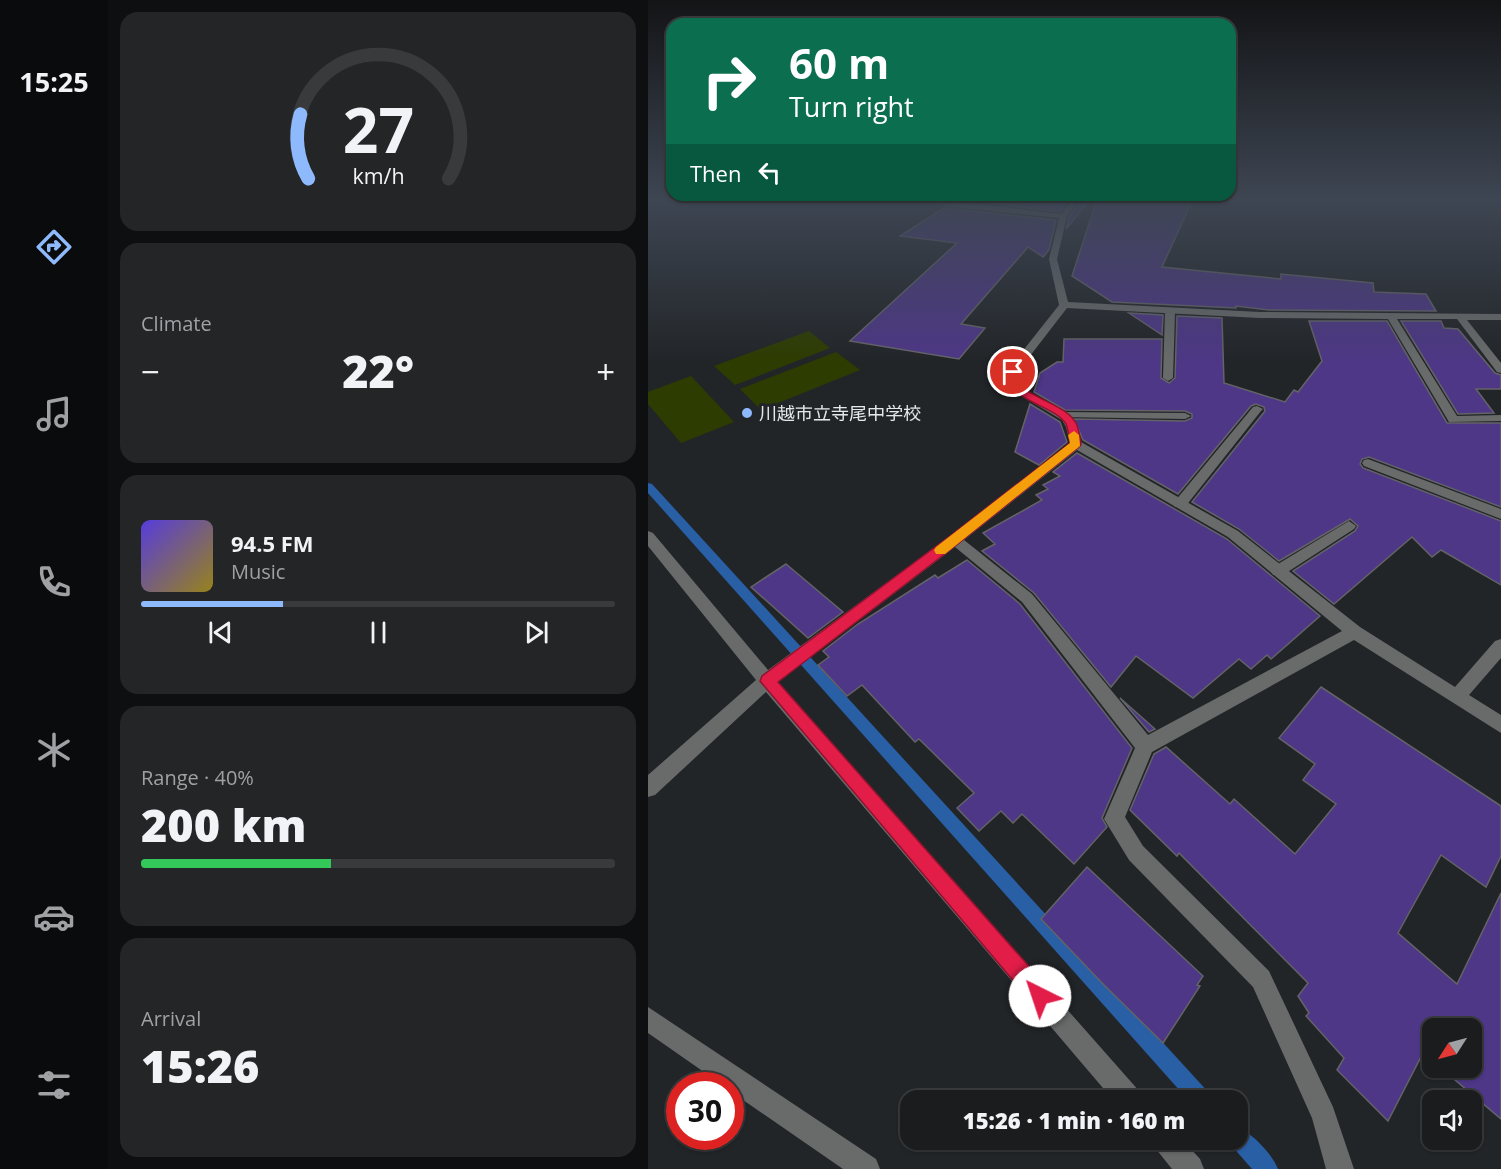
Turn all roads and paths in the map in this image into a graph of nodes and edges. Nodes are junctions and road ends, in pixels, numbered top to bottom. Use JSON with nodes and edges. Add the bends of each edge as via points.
{"nodes":[{"id":1,"x":1054,"y":254,"type":"edge"},
{"id":2,"x":1064,"y":305,"type":"junction"},
{"id":3,"x":1170,"y":312,"type":"junction"},
{"id":4,"x":1501,"y":317,"type":"edge"},
{"id":5,"x":1392,"y":318,"type":"junction"},
{"id":6,"x":1461,"y":318,"type":"junction"},
{"id":7,"x":1501,"y":370,"type":"edge"},
{"id":8,"x":1168,"y":378,"type":"dead end"},
{"id":9,"x":1257,"y":410,"type":"dead end"},
{"id":10,"x":1063,"y":416,"type":"junction"},
{"id":11,"x":1185,"y":416,"type":"dead end"},
{"id":12,"x":1501,"y":418,"type":"edge"},
{"id":13,"x":1076,"y":444,"type":"junction"},
{"id":14,"x":1368,"y":463,"type":"dead end"},
{"id":15,"x":1180,"y":504,"type":"junction"},
{"id":16,"x":1501,"y":514,"type":"edge"},
{"id":17,"x":1349,"y":526,"type":"dead end"},
{"id":18,"x":648,"y":536,"type":"edge"},
{"id":19,"x":955,"y":540,"type":"junction"},
{"id":20,"x":1278,"y":571,"type":"junction"},
{"id":21,"x":1354,"y":632,"type":"junction"},
{"id":22,"x":1501,"y":646,"type":"edge"},
{"id":23,"x":768,"y":681,"type":"junction"},
{"id":24,"x":1457,"y":697,"type":"junction"},
{"id":25,"x":1501,"y":725,"type":"edge"},
{"id":26,"x":1145,"y":746,"type":"junction"},
{"id":27,"x":648,"y":788,"type":"edge"},
{"id":28,"x":648,"y":1020,"type":"edge"},
{"id":29,"x":1121,"y":1090,"type":"edge"},
{"id":30,"x":1174,"y":1150,"type":"edge"},
{"id":31,"x":866,"y":1169,"type":"edge"},
{"id":32,"x":1190,"y":1169,"type":"edge"},
{"id":33,"x":1340,"y":1169,"type":"edge"}],
"edges":[{"from":1,"to":2,"type":"street"},
{"from":2,"to":3,"type":"street"},
{"from":2,"to":10,"type":"street","via":[[1018,364],[1011,379],[1016,388]]},
{"from":3,"to":5,"type":"street"},
{"from":3,"to":8,"type":"street"},
{"from":4,"to":6,"type":"street"},
{"from":5,"to":6,"type":"street"},
{"from":5,"to":12,"type":"street","via":[[1453,420]]},
{"from":6,"to":7,"type":"street"},
{"from":9,"to":15,"type":"street"},
{"from":10,"to":11,"type":"street"},
{"from":10,"to":13,"type":"street","via":[[1071,424]]},
{"from":13,"to":15,"type":"street"},
{"from":13,"to":19,"type":"street"},
{"from":14,"to":16,"type":"street"},
{"from":15,"to":20,"type":"street","via":[[1233,534]]},
{"from":17,"to":20,"type":"street"},
{"from":18,"to":23,"type":"street"},
{"from":19,"to":23,"type":"street"},
{"from":19,"to":26,"type":"street","via":[[1027,598]]},
{"from":20,"to":21,"type":"street"},
{"from":21,"to":24,"type":"street"},
{"from":21,"to":26,"type":"street"},
{"from":22,"to":24,"type":"street"},
{"from":23,"to":27,"type":"street"},
{"from":23,"to":29,"type":"street"},
{"from":24,"to":25,"type":"street"},
{"from":26,"to":33,"type":"street","via":[[1114,819],[1136,853],[1261,979],[1324,1116]]},
{"from":28,"to":31,"type":"street"},
{"from":30,"to":32,"type":"street"}]}
